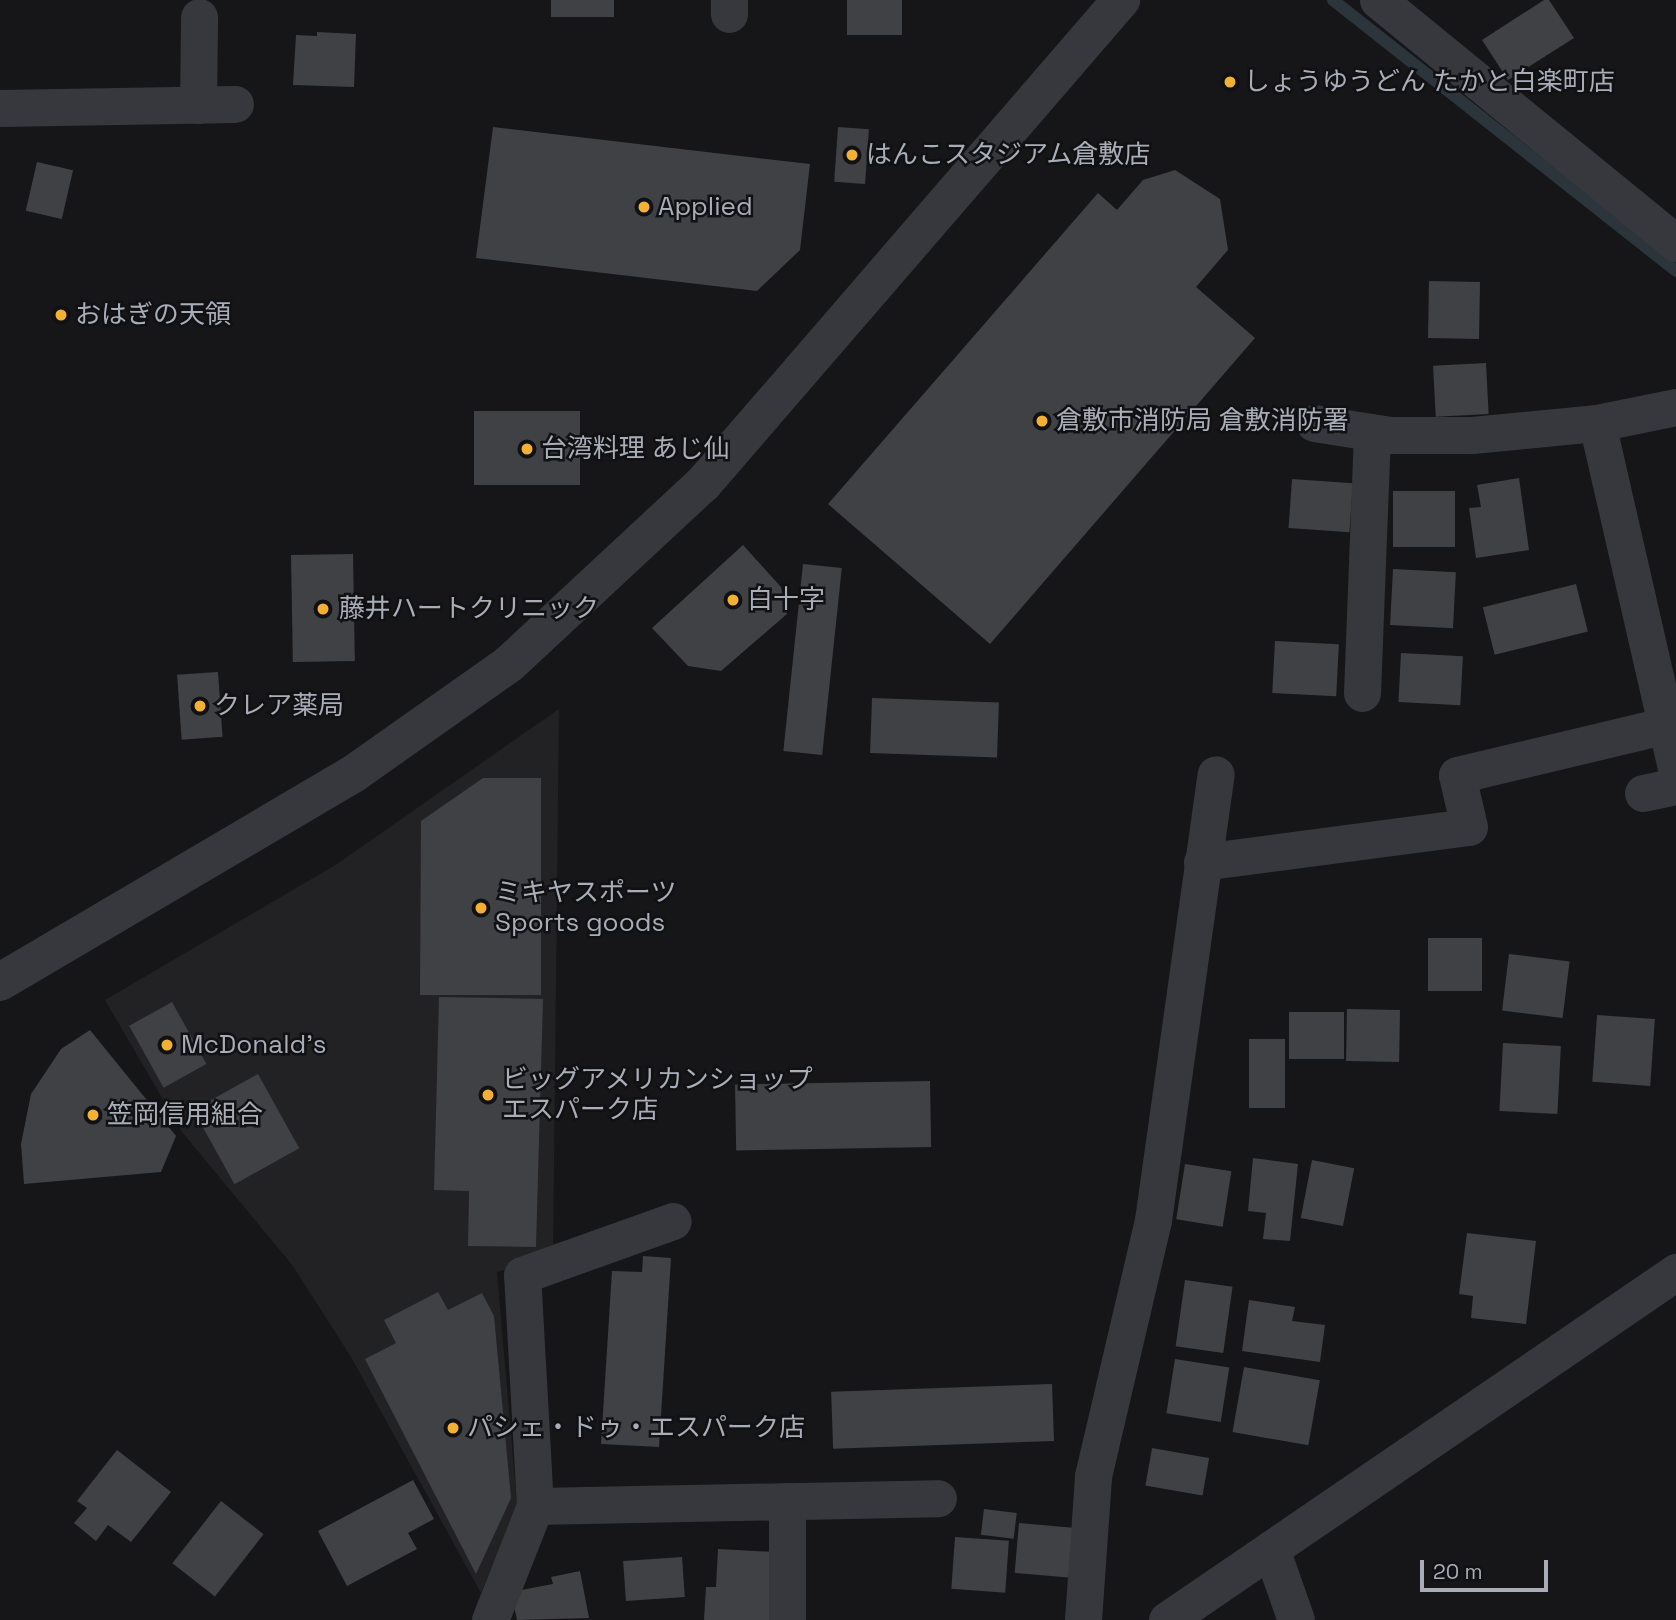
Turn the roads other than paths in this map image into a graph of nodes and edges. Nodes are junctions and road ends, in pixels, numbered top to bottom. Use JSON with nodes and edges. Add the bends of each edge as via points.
{"nodes":[{"id":1,"x":1121,"y":0,"type":"edge"},
{"id":2,"x":1378,"y":0,"type":"edge"},
{"id":3,"x":198,"y":17,"type":"dead end"},
{"id":4,"x":235,"y":104,"type":"dead end"},
{"id":5,"x":198,"y":105,"type":"junction"},
{"id":6,"x":0,"y":108,"type":"edge"},
{"id":7,"x":1676,"y":243,"type":"edge"},
{"id":8,"x":1676,"y":407,"type":"edge"},
{"id":9,"x":1314,"y":423,"type":"dead end"},
{"id":10,"x":1597,"y":423,"type":"junction"},
{"id":11,"x":1372,"y":432,"type":"junction"},
{"id":12,"x":1362,"y":693,"type":"dead end"},
{"id":13,"x":1667,"y":725,"type":"junction"},
{"id":14,"x":1676,"y":767,"type":"edge"},
{"id":15,"x":1216,"y":774,"type":"dead end"},
{"id":16,"x":1202,"y":862,"type":"junction"},
{"id":17,"x":0,"y":982,"type":"edge"},
{"id":18,"x":673,"y":1220,"type":"dead end"},
{"id":19,"x":1676,"y":1272,"type":"edge"},
{"id":20,"x":938,"y":1499,"type":"dead end"},
{"id":21,"x":787,"y":1502,"type":"junction"},
{"id":22,"x":535,"y":1506,"type":"junction"},
{"id":23,"x":1271,"y":1549,"type":"junction"},
{"id":24,"x":490,"y":1620,"type":"edge"},
{"id":25,"x":787,"y":1620,"type":"edge"},
{"id":26,"x":1083,"y":1620,"type":"edge"},
{"id":27,"x":1167,"y":1620,"type":"edge"},
{"id":28,"x":1296,"y":1620,"type":"edge"}],
"edges":[{"from":1,"to":17,"type":"street","via":[[703,484],[509,664],[356,772]]},
{"from":2,"to":7,"type":"street"},
{"from":3,"to":5,"type":"street"},
{"from":4,"to":5,"type":"street"},
{"from":5,"to":6,"type":"street"},
{"from":8,"to":10,"type":"street"},
{"from":9,"to":11,"type":"street"},
{"from":10,"to":11,"type":"street","via":[[1472,435]]},
{"from":10,"to":13,"type":"street"},
{"from":11,"to":12,"type":"street"},
{"from":13,"to":14,"type":"street"},
{"from":13,"to":16,"type":"street","via":[[1457,775],[1469,827]]},
{"from":15,"to":16,"type":"street"},
{"from":16,"to":26,"type":"street","via":[[1153,1220],[1093,1476]]},
{"from":18,"to":22,"type":"street","via":[[522,1275]]},
{"from":19,"to":23,"type":"street"},
{"from":20,"to":21,"type":"street"},
{"from":21,"to":22,"type":"street"},
{"from":21,"to":25,"type":"street"},
{"from":22,"to":24,"type":"street"},
{"from":23,"to":27,"type":"street"},
{"from":23,"to":28,"type":"street"}]}
